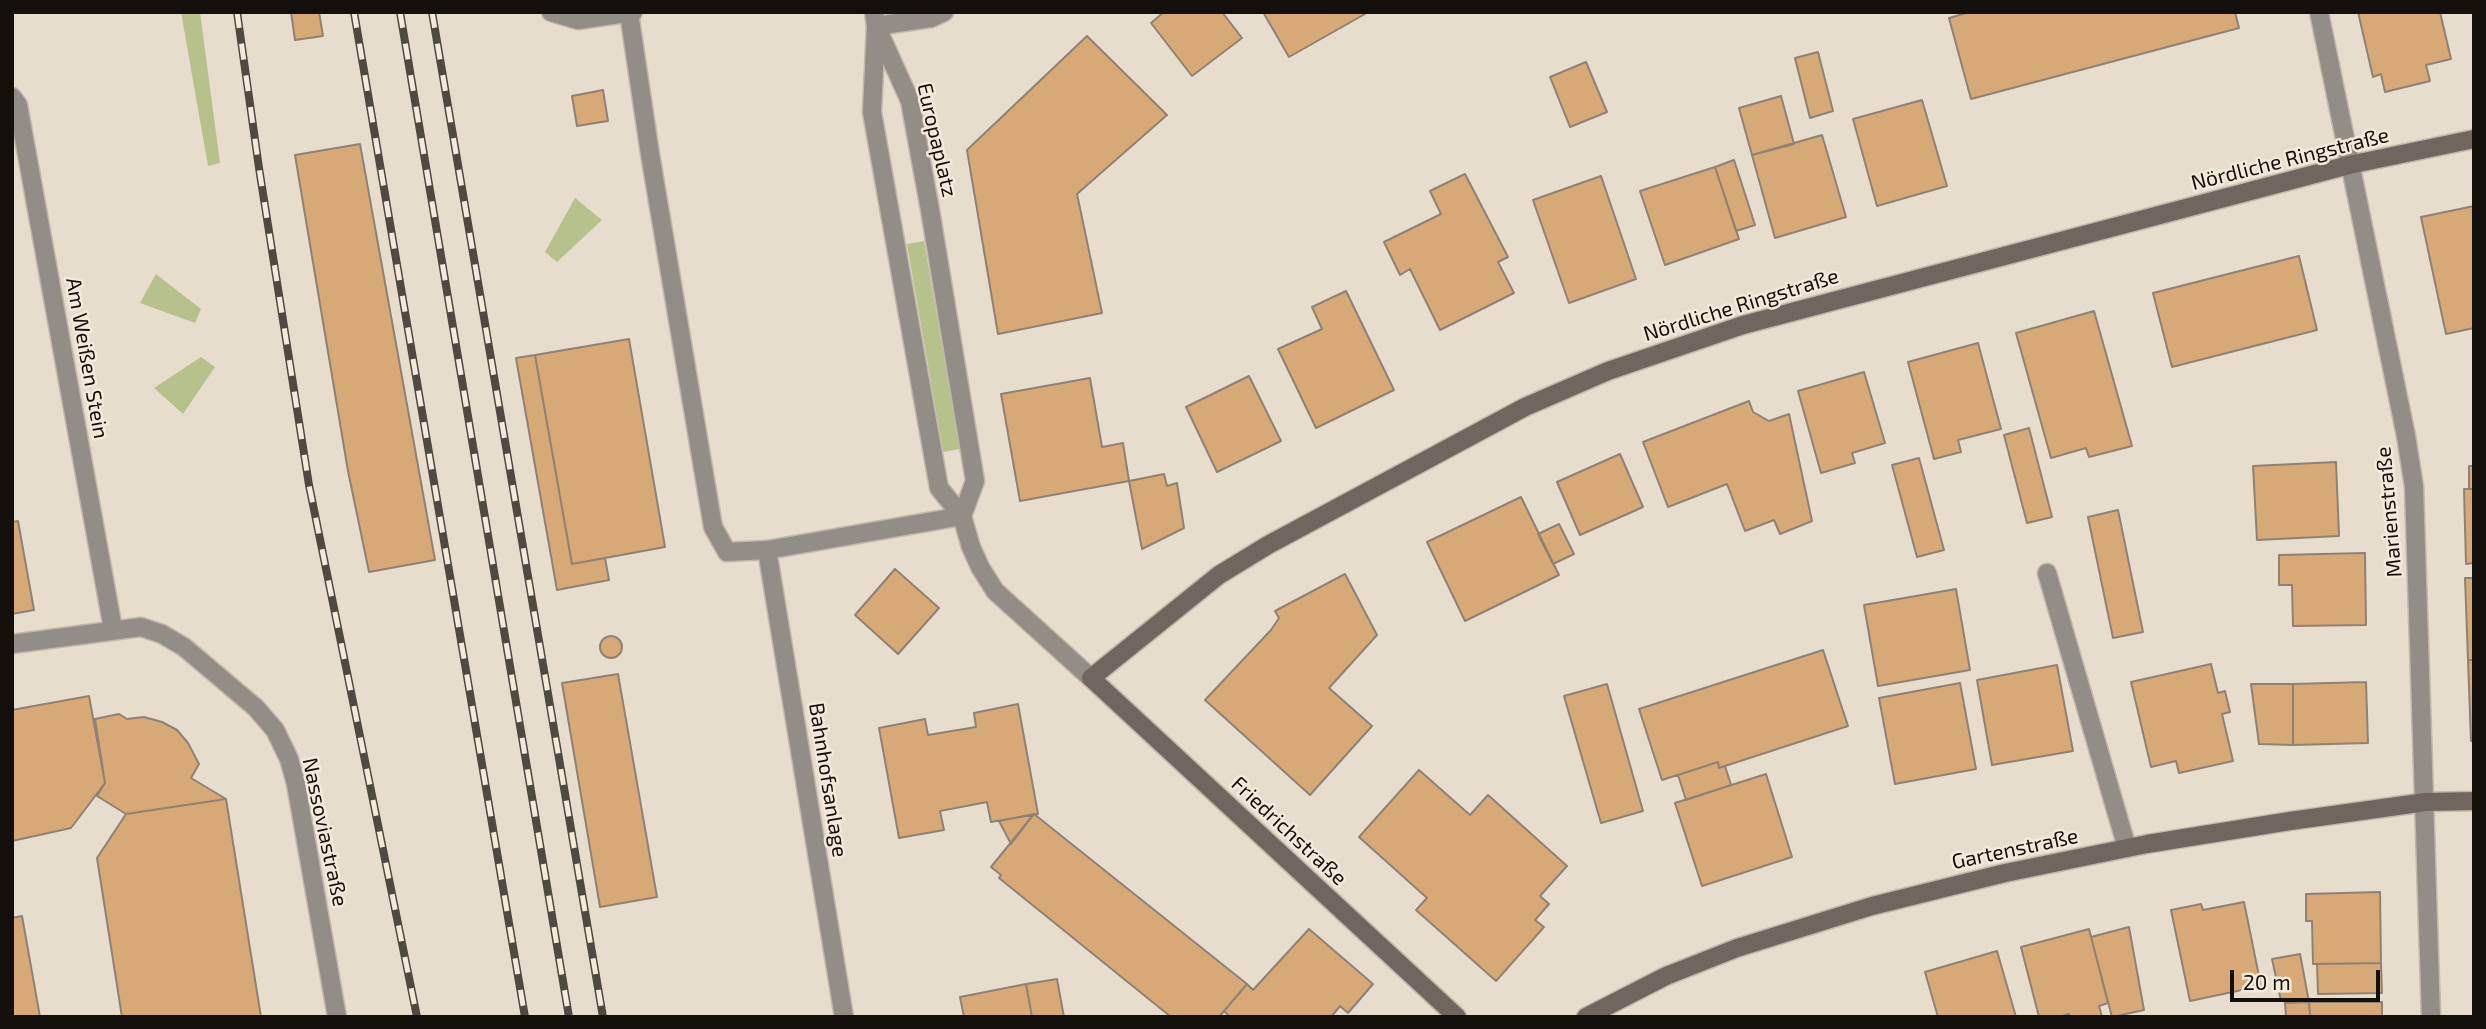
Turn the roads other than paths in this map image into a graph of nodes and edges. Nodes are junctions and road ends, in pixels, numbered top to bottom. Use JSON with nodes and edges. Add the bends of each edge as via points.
{"nodes":[{"id":1,"x":551,"y":12,"type":"edge"},
{"id":2,"x":944,"y":12,"type":"edge"},
{"id":3,"x":2319,"y":12,"type":"edge"},
{"id":4,"x":631,"y":13,"type":"edge"},
{"id":5,"x":875,"y":19,"type":"edge"},
{"id":6,"x":12,"y":97,"type":"edge"},
{"id":7,"x":2474,"y":139,"type":"edge"},
{"id":8,"x":2349,"y":165,"type":"junction"},
{"id":9,"x":962,"y":516,"type":"junction"},
{"id":10,"x":767,"y":550,"type":"junction"},
{"id":11,"x":2047,"y":573,"type":"dead end"},
{"id":12,"x":113,"y":629,"type":"junction"},
{"id":13,"x":12,"y":644,"type":"edge"},
{"id":14,"x":1091,"y":678,"type":"junction"},
{"id":15,"x":2474,"y":801,"type":"edge"},
{"id":16,"x":2426,"y":802,"type":"junction"},
{"id":17,"x":2127,"y":848,"type":"junction"},
{"id":18,"x":337,"y":1017,"type":"edge"},
{"id":19,"x":844,"y":1017,"type":"edge"},
{"id":20,"x":1457,"y":1017,"type":"edge"},
{"id":21,"x":1586,"y":1017,"type":"edge"},
{"id":22,"x":2431,"y":1017,"type":"edge"}],
"edges":[{"from":1,"to":4,"type":"street","via":[[578,20]]},
{"from":2,"to":5,"type":"street","via":[[931,18]]},
{"from":3,"to":8,"type":"street","name":"Marienstraße"},
{"from":4,"to":10,"type":"street","via":[[713,527],[727,552]]},
{"from":5,"to":9,"type":"street","via":[[872,112],[939,488]]},
{"from":5,"to":9,"type":"street","name":"Europaplatz","via":[[910,101],[930,210],[975,481]]},
{"from":6,"to":12,"type":"street","name":"Am Weißen Stein","via":[[18,105]]},
{"from":7,"to":8,"type":"street","name":"Nördliche Ringstraße"},
{"from":8,"to":14,"type":"street","name":"Nördliche Ringstraße","via":[[1743,325],[1608,371],[1525,407],[1268,545],[1219,575]]},
{"from":8,"to":16,"type":"street","name":"Marienstraße","via":[[2414,487]]},
{"from":9,"to":10,"type":"street"},
{"from":9,"to":14,"type":"street","via":[[975,557],[995,591]]},
{"from":10,"to":19,"type":"street","name":"Bahnhofsanlage"},
{"from":11,"to":17,"type":"street"},
{"from":12,"to":13,"type":"street","name":"Nassoviastraße"},
{"from":12,"to":18,"type":"street","name":"Nassoviastraße","via":[[141,627],[184,646],[275,730],[296,785]]},
{"from":14,"to":20,"type":"street","name":"Friedrichstraße"},
{"from":15,"to":16,"type":"street","name":"Gartenstraße"},
{"from":16,"to":17,"type":"street","name":"Gartenstraße"},
{"from":16,"to":22,"type":"street","name":"Marienstraße"},
{"from":17,"to":21,"type":"street","name":"Gartenstraße","via":[[2005,873],[1810,924],[1666,976]]}]}
